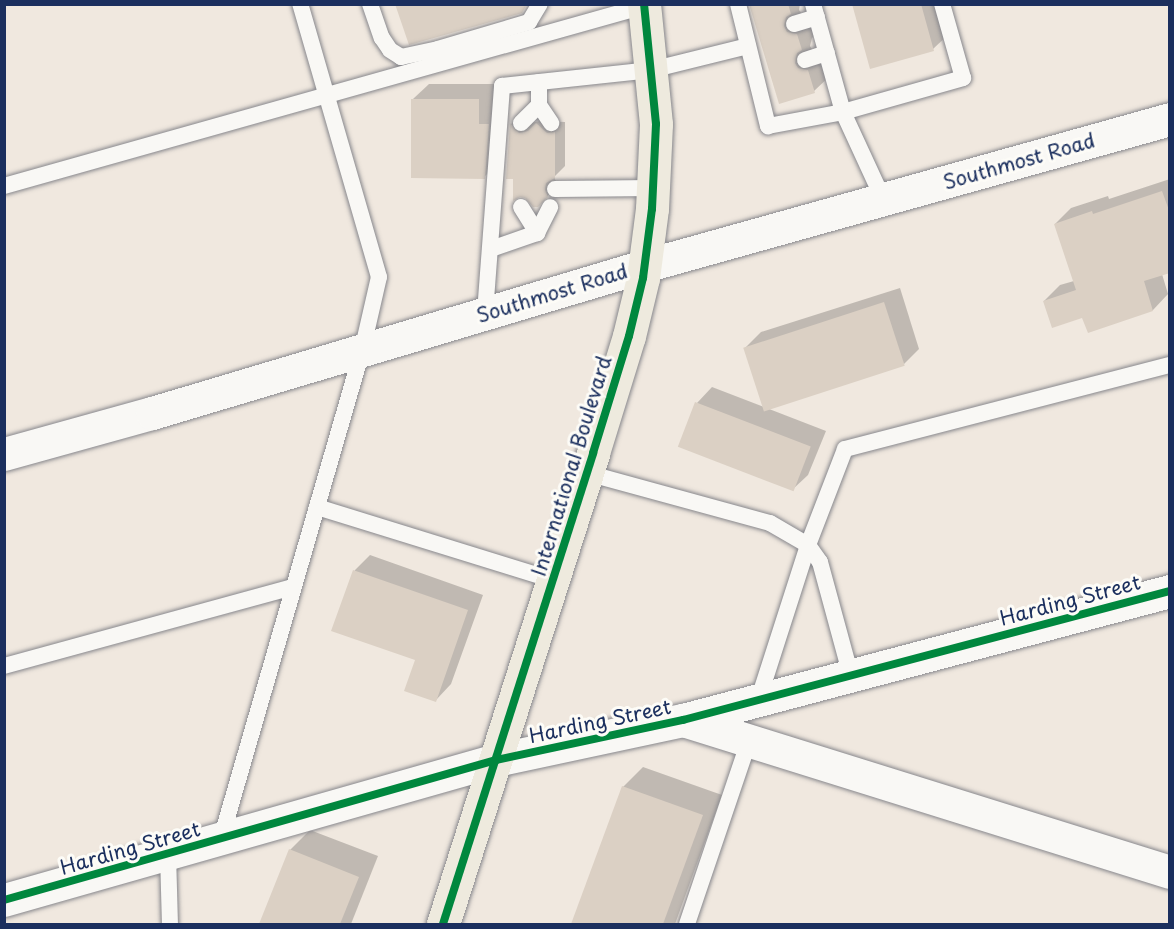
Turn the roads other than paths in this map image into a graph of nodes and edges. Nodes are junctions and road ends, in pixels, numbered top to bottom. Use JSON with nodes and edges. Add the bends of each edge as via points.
{"nodes":[{"id":1,"x":300,"y":4,"type":"edge"},
{"id":2,"x":370,"y":4,"type":"edge"},
{"id":3,"x":540,"y":4,"type":"edge"},
{"id":4,"x":738,"y":4,"type":"edge"},
{"id":5,"x":942,"y":4,"type":"edge"},
{"id":6,"x":644,"y":5,"type":"edge"},
{"id":7,"x":815,"y":11,"type":"edge"},
{"id":8,"x":794,"y":24,"type":"dead end"},
{"id":9,"x":532,"y":29,"type":"junction"},
{"id":10,"x":751,"y":39,"type":"junction"},
{"id":11,"x":827,"y":53,"type":"junction"},
{"id":12,"x":805,"y":60,"type":"dead end"},
{"id":13,"x":651,"y":70,"type":"junction"},
{"id":14,"x":539,"y":82,"type":"junction"},
{"id":15,"x":326,"y":96,"type":"junction"},
{"id":16,"x":538,"y":105,"type":"junction"},
{"id":17,"x":843,"y":112,"type":"junction"},
{"id":18,"x":1170,"y":118,"type":"edge"},
{"id":19,"x":521,"y":123,"type":"dead end"},
{"id":20,"x":551,"y":123,"type":"dead end"},
{"id":21,"x":4,"y":186,"type":"edge"},
{"id":22,"x":653,"y":188,"type":"junction"},
{"id":23,"x":555,"y":189,"type":"dead end"},
{"id":24,"x":883,"y":199,"type":"junction"},
{"id":25,"x":521,"y":207,"type":"dead end"},
{"id":26,"x":550,"y":207,"type":"dead end"},
{"id":27,"x":537,"y":233,"type":"junction"},
{"id":28,"x":491,"y":249,"type":"junction"},
{"id":29,"x":644,"y":266,"type":"junction"},
{"id":30,"x":485,"y":313,"type":"junction"},
{"id":31,"x":362,"y":351,"type":"junction"},
{"id":32,"x":1170,"y":365,"type":"edge"},
{"id":33,"x":4,"y":454,"type":"edge"},
{"id":34,"x":587,"y":473,"type":"junction"},
{"id":35,"x":316,"y":507,"type":"junction"},
{"id":36,"x":808,"y":545,"type":"junction"},
{"id":37,"x":553,"y":580,"type":"junction"},
{"id":38,"x":293,"y":587,"type":"junction"},
{"id":39,"x":1170,"y":591,"type":"edge"},
{"id":40,"x":4,"y":666,"type":"edge"},
{"id":41,"x":851,"y":676,"type":"junction"},
{"id":42,"x":758,"y":700,"type":"junction"},
{"id":43,"x":683,"y":720,"type":"junction"},
{"id":44,"x":748,"y":741,"type":"junction"},
{"id":45,"x":496,"y":760,"type":"junction"},
{"id":46,"x":221,"y":839,"type":"junction"},
{"id":47,"x":168,"y":854,"type":"junction"},
{"id":48,"x":1170,"y":873,"type":"edge"},
{"id":49,"x":4,"y":900,"type":"edge"},
{"id":50,"x":170,"y":924,"type":"edge"},
{"id":51,"x":443,"y":924,"type":"edge"},
{"id":52,"x":687,"y":924,"type":"edge"}],
"edges":[{"from":1,"to":15,"type":"lane"},
{"from":2,"to":9,"type":"lane","via":[[382,38],[401,57]]},
{"from":3,"to":9,"type":"lane"},
{"from":4,"to":10,"type":"lane"},
{"from":5,"to":17,"type":"lane","via":[[963,78]]},
{"from":6,"to":9,"type":"lane"},
{"from":6,"to":13,"type":"main road","name":"International Boulevard"},
{"from":7,"to":8,"type":"lane"},
{"from":7,"to":11,"type":"lane"},
{"from":9,"to":15,"type":"lane"},
{"from":10,"to":13,"type":"lane"},
{"from":10,"to":17,"type":"lane","via":[[762,73],[768,126]]},
{"from":11,"to":12,"type":"lane"},
{"from":11,"to":17,"type":"lane"},
{"from":13,"to":14,"type":"lane"},
{"from":13,"to":22,"type":"main road","name":"International Boulevard","via":[[656,124]]},
{"from":14,"to":16,"type":"lane"},
{"from":14,"to":28,"type":"lane","via":[[502,86]]},
{"from":15,"to":21,"type":"lane"},
{"from":15,"to":31,"type":"lane","via":[[379,277]]},
{"from":16,"to":19,"type":"lane"},
{"from":16,"to":20,"type":"lane"},
{"from":17,"to":24,"type":"lane"},
{"from":18,"to":24,"type":"street","name":"Southmost Road"},
{"from":22,"to":23,"type":"lane"},
{"from":22,"to":29,"type":"main road","name":"International Boulevard"},
{"from":24,"to":29,"type":"street","name":"Southmost Road"},
{"from":25,"to":27,"type":"lane"},
{"from":26,"to":27,"type":"lane"},
{"from":27,"to":28,"type":"lane"},
{"from":28,"to":30,"type":"lane"},
{"from":29,"to":30,"type":"street","name":"Southmost Road"},
{"from":29,"to":34,"type":"main road","name":"International Boulevard","via":[[629,336]]},
{"from":30,"to":31,"type":"street","name":"Southmost Road"},
{"from":31,"to":33,"type":"street","name":"Southmost Road"},
{"from":31,"to":35,"type":"lane"},
{"from":32,"to":36,"type":"lane","via":[[845,449]]},
{"from":34,"to":36,"type":"lane","via":[[770,523]]},
{"from":34,"to":37,"type":"main road","name":"International Boulevard"},
{"from":35,"to":37,"type":"lane"},
{"from":35,"to":38,"type":"lane"},
{"from":36,"to":41,"type":"lane","via":[[820,562]]},
{"from":36,"to":42,"type":"lane"},
{"from":37,"to":45,"type":"main road","name":"International Boulevard"},
{"from":38,"to":40,"type":"lane"},
{"from":38,"to":46,"type":"lane"},
{"from":39,"to":41,"type":"street","name":"Harding Street"},
{"from":41,"to":42,"type":"street","name":"Harding Street"},
{"from":42,"to":43,"type":"street","name":"Harding Street"},
{"from":43,"to":44,"type":"street","name":"Harding Street"},
{"from":43,"to":45,"type":"street","name":"Harding Street"},
{"from":44,"to":48,"type":"street","name":"Harding Street"},
{"from":44,"to":52,"type":"lane"},
{"from":45,"to":46,"type":"street","name":"Harding Street"},
{"from":45,"to":51,"type":"main road","name":"International Boulevard"},
{"from":46,"to":47,"type":"street","name":"Harding Street"},
{"from":47,"to":49,"type":"street","name":"Harding Street"},
{"from":47,"to":50,"type":"lane"}]}
